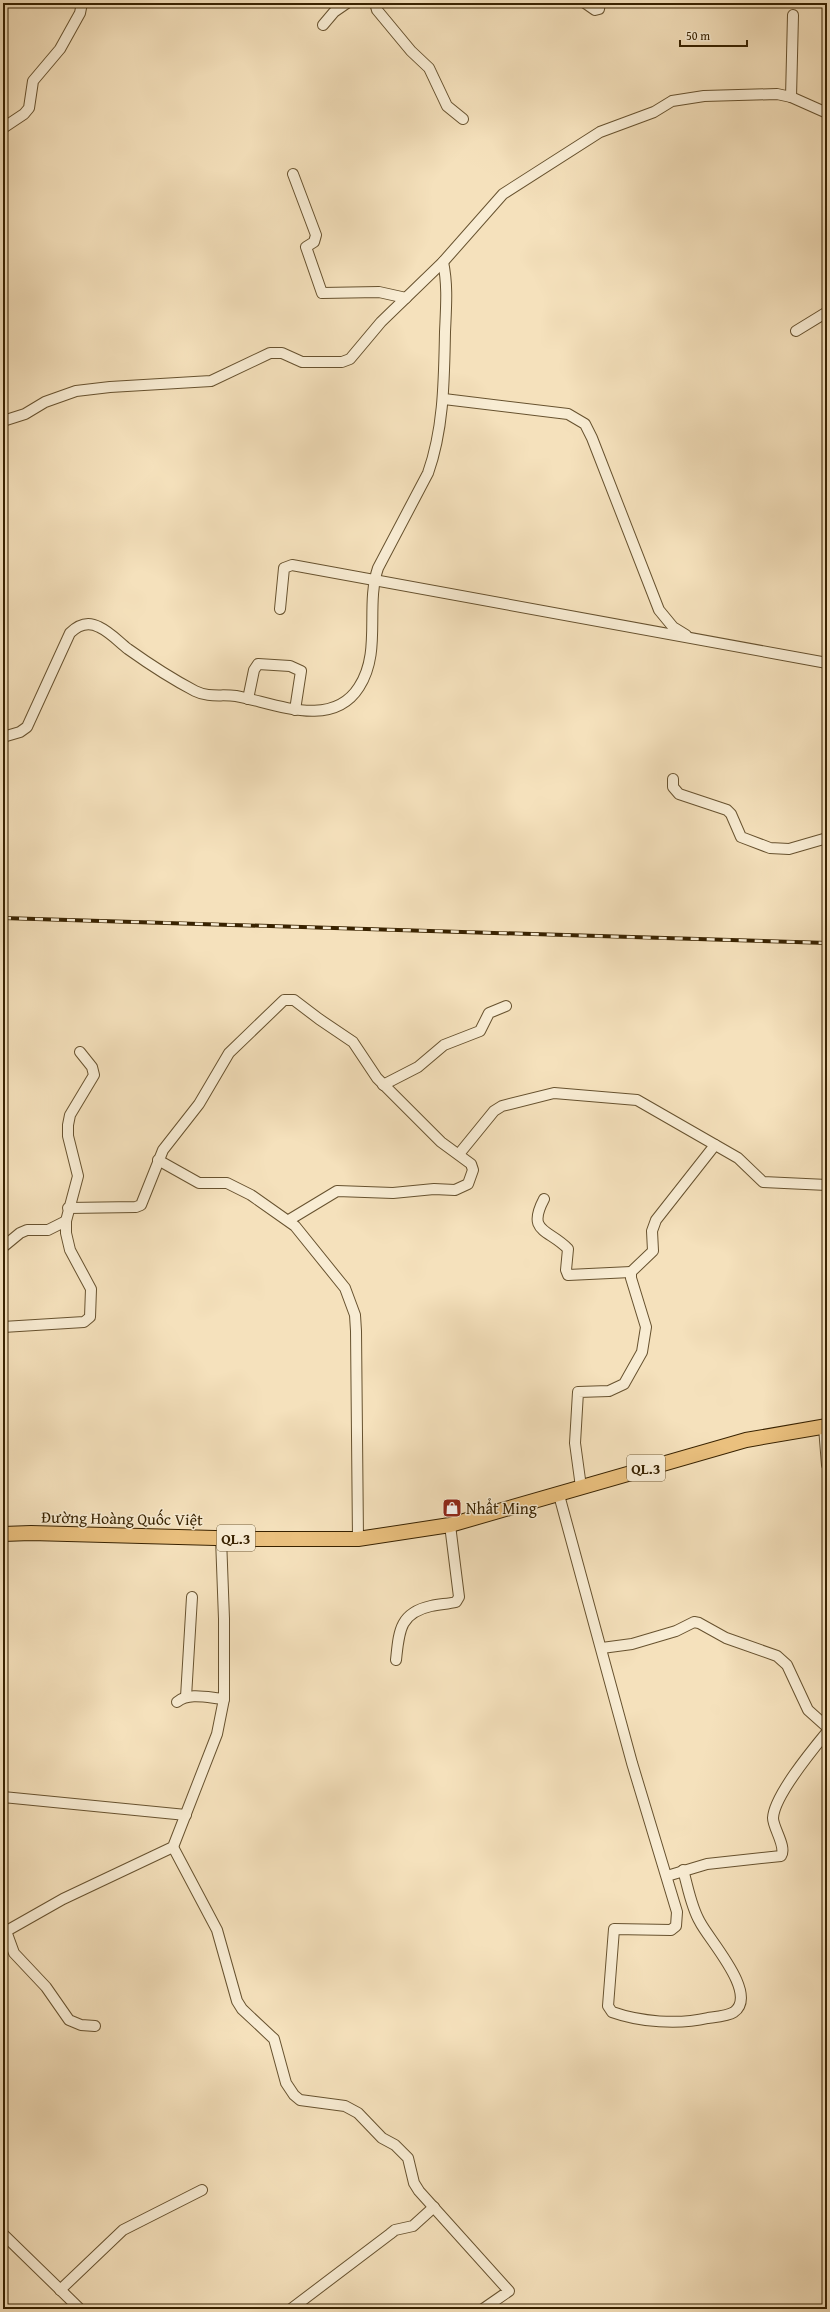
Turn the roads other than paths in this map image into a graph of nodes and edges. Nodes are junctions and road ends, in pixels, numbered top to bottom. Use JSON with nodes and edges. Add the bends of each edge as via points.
{"nodes":[{"id":1,"x":82,"y":3,"type":"edge"},
{"id":2,"x":347,"y":3,"type":"edge"},
{"id":3,"x":375,"y":3,"type":"edge"},
{"id":4,"x":585,"y":3,"type":"edge"},
{"id":5,"x":600,"y":3,"type":"edge"},
{"id":6,"x":793,"y":15,"type":"dead end"},
{"id":7,"x":323,"y":25,"type":"dead end"},
{"id":8,"x":791,"y":97,"type":"junction"},
{"id":9,"x":827,"y":113,"type":"edge"},
{"id":10,"x":463,"y":119,"type":"dead end"},
{"id":11,"x":6,"y":124,"type":"edge"},
{"id":12,"x":293,"y":174,"type":"dead end"},
{"id":13,"x":443,"y":262,"type":"junction"},
{"id":14,"x":406,"y":298,"type":"junction"},
{"id":15,"x":827,"y":312,"type":"edge"},
{"id":16,"x":796,"y":331,"type":"dead end"},
{"id":17,"x":444,"y":399,"type":"junction"},
{"id":18,"x":3,"y":421,"type":"edge"},
{"id":19,"x":374,"y":580,"type":"junction"},
{"id":20,"x":280,"y":609,"type":"dead end"},
{"id":21,"x":689,"y":637,"type":"junction"},
{"id":22,"x":827,"y":663,"type":"edge"},
{"id":23,"x":248,"y":699,"type":"junction"},
{"id":24,"x":295,"y":710,"type":"junction"},
{"id":25,"x":3,"y":737,"type":"edge"},
{"id":26,"x":673,"y":779,"type":"dead end"},
{"id":27,"x":827,"y":838,"type":"edge"},
{"id":28,"x":506,"y":1006,"type":"dead end"},
{"id":29,"x":80,"y":1052,"type":"dead end"},
{"id":30,"x":383,"y":1085,"type":"junction"},
{"id":31,"x":715,"y":1145,"type":"junction"},
{"id":32,"x":459,"y":1154,"type":"junction"},
{"id":33,"x":158,"y":1160,"type":"junction"},
{"id":34,"x":827,"y":1185,"type":"edge"},
{"id":35,"x":544,"y":1199,"type":"dead end"},
{"id":36,"x":68,"y":1208,"type":"junction"},
{"id":37,"x":289,"y":1220,"type":"junction"},
{"id":38,"x":66,"y":1222,"type":"junction"},
{"id":39,"x":3,"y":1247,"type":"edge"},
{"id":40,"x":632,"y":1272,"type":"junction"},
{"id":41,"x":3,"y":1327,"type":"edge"},
{"id":42,"x":826,"y":1427,"type":"edge"},
{"id":43,"x":827,"y":1465,"type":"edge"},
{"id":44,"x":581,"y":1487,"type":"junction"},
{"id":45,"x":559,"y":1495,"type":"junction"},
{"id":46,"x":450,"y":1525,"type":"junction"},
{"id":47,"x":3,"y":1534,"type":"edge"},
{"id":48,"x":221,"y":1538,"type":"junction"},
{"id":49,"x":358,"y":1539,"type":"junction"},
{"id":50,"x":192,"y":1597,"type":"dead end"},
{"id":51,"x":602,"y":1648,"type":"junction"},
{"id":52,"x":396,"y":1660,"type":"dead end"},
{"id":53,"x":224,"y":1699,"type":"junction"},
{"id":54,"x":827,"y":1726,"type":"edge"},
{"id":55,"x":827,"y":1732,"type":"edge"},
{"id":56,"x":3,"y":1797,"type":"edge"},
{"id":57,"x":186,"y":1815,"type":"junction"},
{"id":58,"x":173,"y":1847,"type":"junction"},
{"id":59,"x":684,"y":1870,"type":"junction"},
{"id":60,"x":667,"y":1876,"type":"junction"},
{"id":61,"x":5,"y":1932,"type":"edge"},
{"id":62,"x":96,"y":2026,"type":"dead end"},
{"id":63,"x":202,"y":2190,"type":"dead end"},
{"id":64,"x":434,"y":2207,"type":"junction"},
{"id":65,"x":3,"y":2234,"type":"edge"},
{"id":66,"x":60,"y":2290,"type":"junction"},
{"id":67,"x":80,"y":2309,"type":"edge"},
{"id":68,"x":291,"y":2309,"type":"edge"},
{"id":69,"x":482,"y":2309,"type":"edge"}],
"edges":[{"from":1,"to":11,"type":"street","via":[[80,13],[60,49],[32,81],[29,108]]},
{"from":2,"to":7,"type":"street","via":[[334,12]]},
{"from":3,"to":10,"type":"street","via":[[377,10],[429,68],[450,110]]},
{"from":4,"to":5,"type":"street","via":[[595,10],[599,9]]},
{"from":6,"to":8,"type":"street"},
{"from":8,"to":9,"type":"street"},
{"from":8,"to":13,"type":"street","via":[[764,94],[679,98],[654,112],[600,132],[503,194]]},
{"from":12,"to":14,"type":"street","via":[[316,235],[314,242],[306,247],[322,293],[379,292]]},
{"from":13,"to":14,"type":"street"},
{"from":13,"to":17,"type":"street","via":[[446,284]]},
{"from":14,"to":18,"type":"street","via":[[381,322],[357,354],[342,362],[302,362],[282,353],[270,353],[211,381],[76,391]]},
{"from":15,"to":16,"type":"street"},
{"from":17,"to":19,"type":"street","via":[[433,461]]},
{"from":17,"to":21,"type":"street","via":[[568,414],[585,424],[659,610],[673,627]]},
{"from":19,"to":20,"type":"street","via":[[288,565],[284,568]]},
{"from":19,"to":21,"type":"street"},
{"from":19,"to":24,"type":"street","via":[[370,652],[367,670],[359,687],[348,699],[331,707]]},
{"from":21,"to":22,"type":"street"},
{"from":23,"to":24,"type":"street"},
{"from":23,"to":24,"type":"street","via":[[254,670],[258,664],[290,666],[301,671]]},
{"from":23,"to":25,"type":"street","via":[[201,694],[133,652],[100,627],[83,624],[70,633],[32,720],[20,732]]},
{"from":26,"to":27,"type":"street","via":[[673,787],[679,794],[727,810],[738,834],[744,839],[784,850]]},
{"from":28,"to":30,"type":"street","via":[[489,1013],[480,1031],[444,1045],[418,1067]]},
{"from":29,"to":36,"type":"street","via":[[92,1067],[94,1075],[70,1115],[68,1125],[68,1136],[78,1176]]},
{"from":30,"to":32,"type":"street","via":[[441,1142]]},
{"from":30,"to":33,"type":"street","via":[[353,1042],[294,1000],[284,1000],[229,1053],[199,1104],[169,1140]]},
{"from":31,"to":32,"type":"street","via":[[637,1100],[554,1093],[494,1110]]},
{"from":31,"to":34,"type":"street","via":[[744,1163],[763,1182]]},
{"from":31,"to":40,"type":"street","via":[[656,1220],[652,1231],[653,1251]]},
{"from":32,"to":37,"type":"street","via":[[471,1164],[473,1170],[472,1177],[463,1188],[393,1193],[337,1191]]},
{"from":33,"to":36,"type":"street","via":[[141,1205]]},
{"from":33,"to":37,"type":"street","via":[[199,1183],[227,1183]]},
{"from":35,"to":40,"type":"street","via":[[538,1210],[537,1223],[543,1232],[568,1249],[568,1275]]},
{"from":36,"to":38,"type":"street"},
{"from":37,"to":49,"type":"street","via":[[338,1276],[355,1315]]},
{"from":38,"to":39,"type":"street","via":[[48,1230],[27,1230]]},
{"from":38,"to":41,"type":"street","via":[[70,1250],[91,1289],[88,1321]]},
{"from":40,"to":44,"type":"street","via":[[631,1278],[646,1327],[645,1340],[642,1352],[624,1384],[609,1391],[578,1392],[575,1443]]},
{"from":42,"to":43,"type":"street"},
{"from":42,"to":44,"type":"highway","name":"Đường Hoàng Quốc Việt","number":"QL.3","via":[[746,1440]]},
{"from":44,"to":45,"type":"highway","name":"Đường Hoàng Quốc Việt","number":"QL.3"},
{"from":45,"to":46,"type":"highway","name":"Đường Hoàng Quốc Việt","number":"QL.3"},
{"from":45,"to":51,"type":"street"},
{"from":46,"to":49,"type":"highway","name":"Đường Hoàng Quốc Việt","number":"QL.3"},
{"from":46,"to":52,"type":"street","via":[[459,1597],[456,1602],[431,1606],[409,1615],[402,1623]]},
{"from":47,"to":48,"type":"highway","name":"Đường Hoàng Quốc Việt","number":"QL.3"},
{"from":48,"to":49,"type":"highway","name":"Đường Hoàng Quốc Việt","number":"QL.3"},
{"from":48,"to":53,"type":"street"},
{"from":50,"to":53,"type":"street","via":[[181,1700]]},
{"from":51,"to":54,"type":"street","via":[[632,1644],[676,1631],[694,1622],[700,1623],[726,1638],[777,1656],[787,1665],[808,1710]]},
{"from":51,"to":60,"type":"street","via":[[632,1763]]},
{"from":53,"to":57,"type":"street","via":[[217,1734]]},
{"from":55,"to":59,"type":"street","via":[[797,1770],[775,1809],[774,1826],[782,1854],[707,1864]]},
{"from":56,"to":57,"type":"street"},
{"from":57,"to":58,"type":"street"},
{"from":58,"to":61,"type":"street","via":[[63,1899]]},
{"from":58,"to":64,"type":"street","via":[[217,1930],[237,2001],[274,2039],[289,2090],[300,2100],[345,2106],[358,2113],[382,2138],[395,2145],[408,2158],[416,2187]]},
{"from":59,"to":60,"type":"street"},
{"from":59,"to":60,"type":"street","via":[[699,1922],[741,1988],[738,2006],[731,2014],[684,2022],[629,2016],[612,2012],[608,2008],[614,1930],[663,1931],[676,1926],[677,1912]]},
{"from":61,"to":62,"type":"street","via":[[14,1953],[46,1988],[69,2020],[81,2025]]},
{"from":63,"to":66,"type":"street","via":[[123,2230]]},
{"from":64,"to":68,"type":"street","via":[[413,2226],[395,2230]]},
{"from":64,"to":69,"type":"street","via":[[509,2291]]},
{"from":65,"to":66,"type":"street"},
{"from":66,"to":67,"type":"street"}]}
